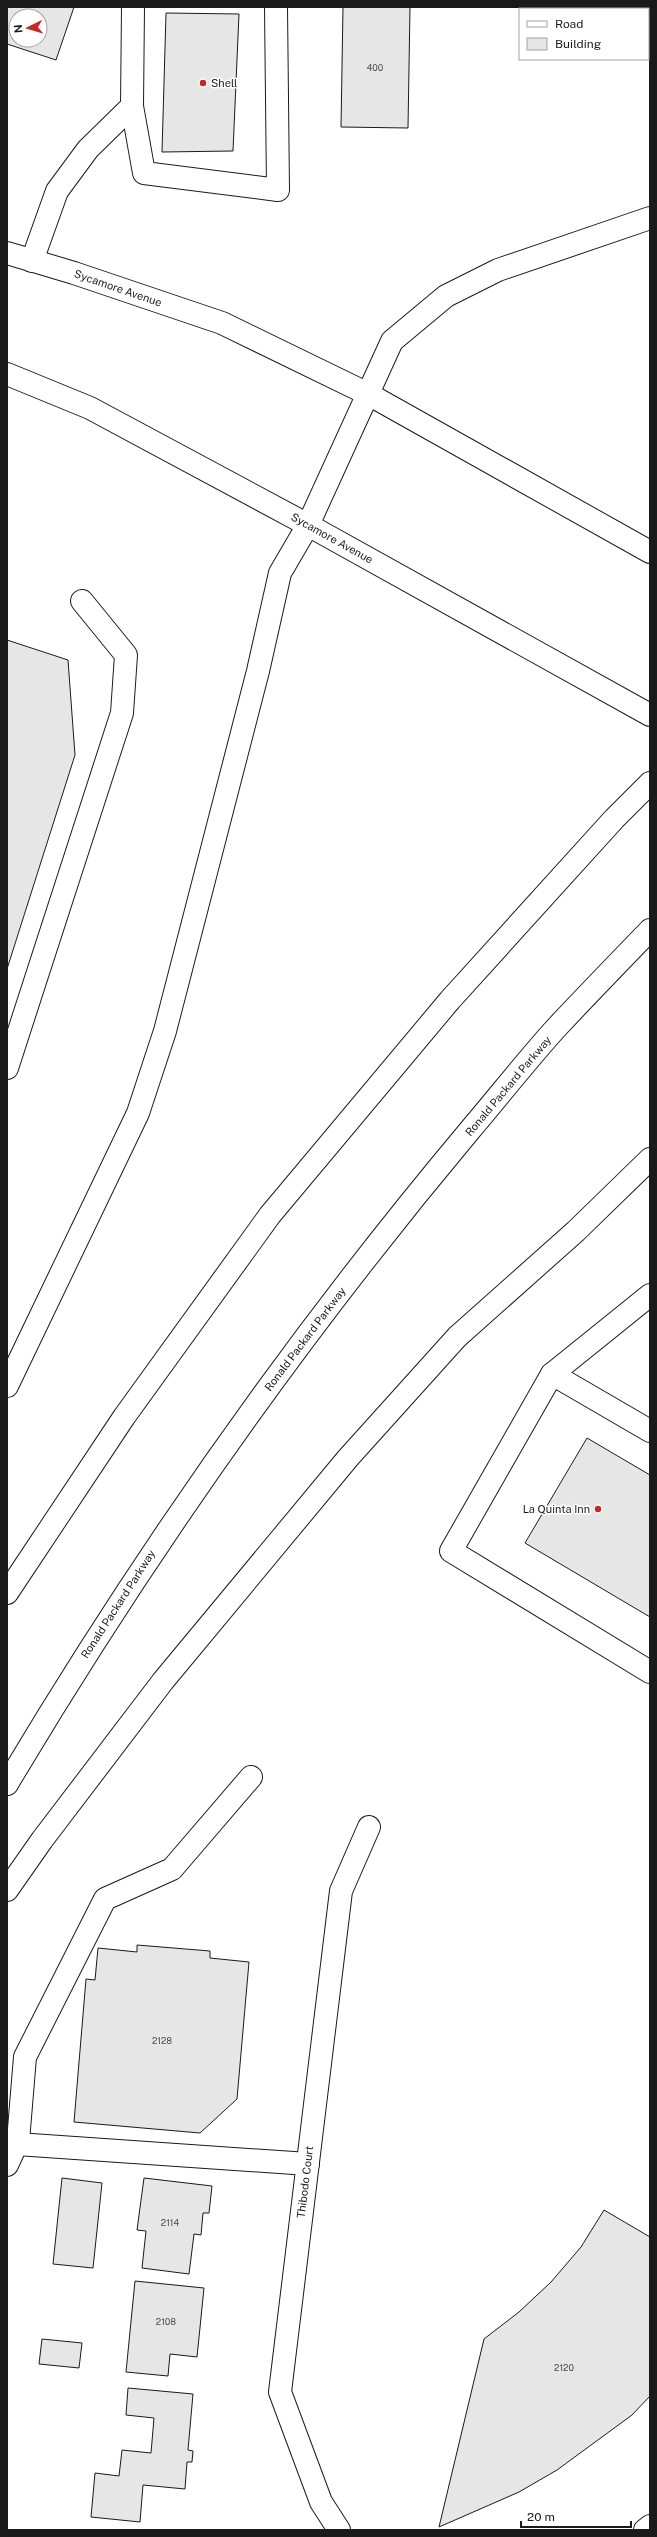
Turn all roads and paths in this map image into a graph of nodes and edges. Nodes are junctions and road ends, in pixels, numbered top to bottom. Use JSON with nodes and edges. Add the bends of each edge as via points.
{"nodes":[{"id":1,"x":133,"y":7,"type":"edge"},
{"id":2,"x":276,"y":7,"type":"edge"},
{"id":3,"x":132,"y":106,"type":"junction"},
{"id":4,"x":650,"y":218,"type":"edge"},
{"id":5,"x":7,"y":253,"type":"edge"},
{"id":6,"x":32,"y":260,"type":"junction"},
{"id":7,"x":7,"y":374,"type":"edge"},
{"id":8,"x":370,"y":395,"type":"junction"},
{"id":9,"x":308,"y":524,"type":"junction"},
{"id":10,"x":650,"y":552,"type":"edge"},
{"id":11,"x":82,"y":601,"type":"dead end"},
{"id":12,"x":650,"y":714,"type":"edge"},
{"id":13,"x":650,"y":783,"type":"edge"},
{"id":14,"x":650,"y":930,"type":"edge"},
{"id":15,"x":7,"y":1068,"type":"edge"},
{"id":16,"x":650,"y":1159,"type":"edge"},
{"id":17,"x":650,"y":1295,"type":"edge"},
{"id":18,"x":552,"y":1374,"type":"junction"},
{"id":19,"x":7,"y":1386,"type":"edge"},
{"id":20,"x":650,"y":1431,"type":"edge"},
{"id":21,"x":7,"y":1593,"type":"edge"},
{"id":22,"x":650,"y":1672,"type":"edge"},
{"id":23,"x":251,"y":1777,"type":"dead end"},
{"id":24,"x":7,"y":1784,"type":"edge"},
{"id":25,"x":369,"y":1827,"type":"dead end"},
{"id":26,"x":7,"y":1890,"type":"edge"},
{"id":27,"x":17,"y":2144,"type":"junction"},
{"id":28,"x":308,"y":2164,"type":"junction"},
{"id":29,"x":7,"y":2165,"type":"edge"},
{"id":30,"x":650,"y":2526,"type":"edge"},
{"id":31,"x":339,"y":2530,"type":"edge"},
{"id":32,"x":645,"y":2530,"type":"edge"}],
"edges":[{"from":1,"to":3,"type":"main road"},
{"from":2,"to":3,"type":"main road","via":[[278,190],[144,173]]},
{"from":3,"to":6,"type":"main road","via":[[88,149],[57,191]]},
{"from":4,"to":8,"type":"main road","via":[[498,270],[446,296],[392,341]]},
{"from":5,"to":6,"type":"main road","name":"Sycamore Avenue"},
{"from":6,"to":8,"type":"main road","name":"Sycamore Avenue","via":[[222,323]]},
{"from":7,"to":9,"type":"main road","name":"Sycamore Avenue","via":[[90,408]]},
{"from":8,"to":9,"type":"main road"},
{"from":8,"to":10,"type":"main road","name":"Sycamore Avenue"},
{"from":9,"to":12,"type":"main road","name":"Sycamore Avenue"},
{"from":9,"to":19,"type":"main road","via":[[280,574],[258,671],[167,1023],[138,1113]]},
{"from":11,"to":15,"type":"main road","via":[[126,655],[122,713]]},
{"from":13,"to":21,"type":"main road","via":[[614,819],[450,1000],[270,1215],[124,1417]]},
{"from":14,"to":24,"type":"main road","name":"Ronald Packard Parkway","via":[[556,1028],[410,1202],[296,1350],[164,1534],[70,1679]]},
{"from":16,"to":26,"type":"main road","via":[[576,1231],[457,1337],[348,1458],[163,1681]]},
{"from":17,"to":18,"type":"main road"},
{"from":18,"to":20,"type":"main road"},
{"from":18,"to":22,"type":"main road","via":[[451,1551]]},
{"from":23,"to":27,"type":"main road","via":[[172,1869],[105,1899],[25,2057]]},
{"from":25,"to":28,"type":"main road","name":"Thibodo Court","via":[[341,1891]]},
{"from":27,"to":28,"type":"main road"},
{"from":27,"to":29,"type":"main road"},
{"from":28,"to":31,"type":"main road","name":"Thibodo Court","via":[[280,2392],[321,2502]]},
{"from":30,"to":32,"type":"main road"}]}
